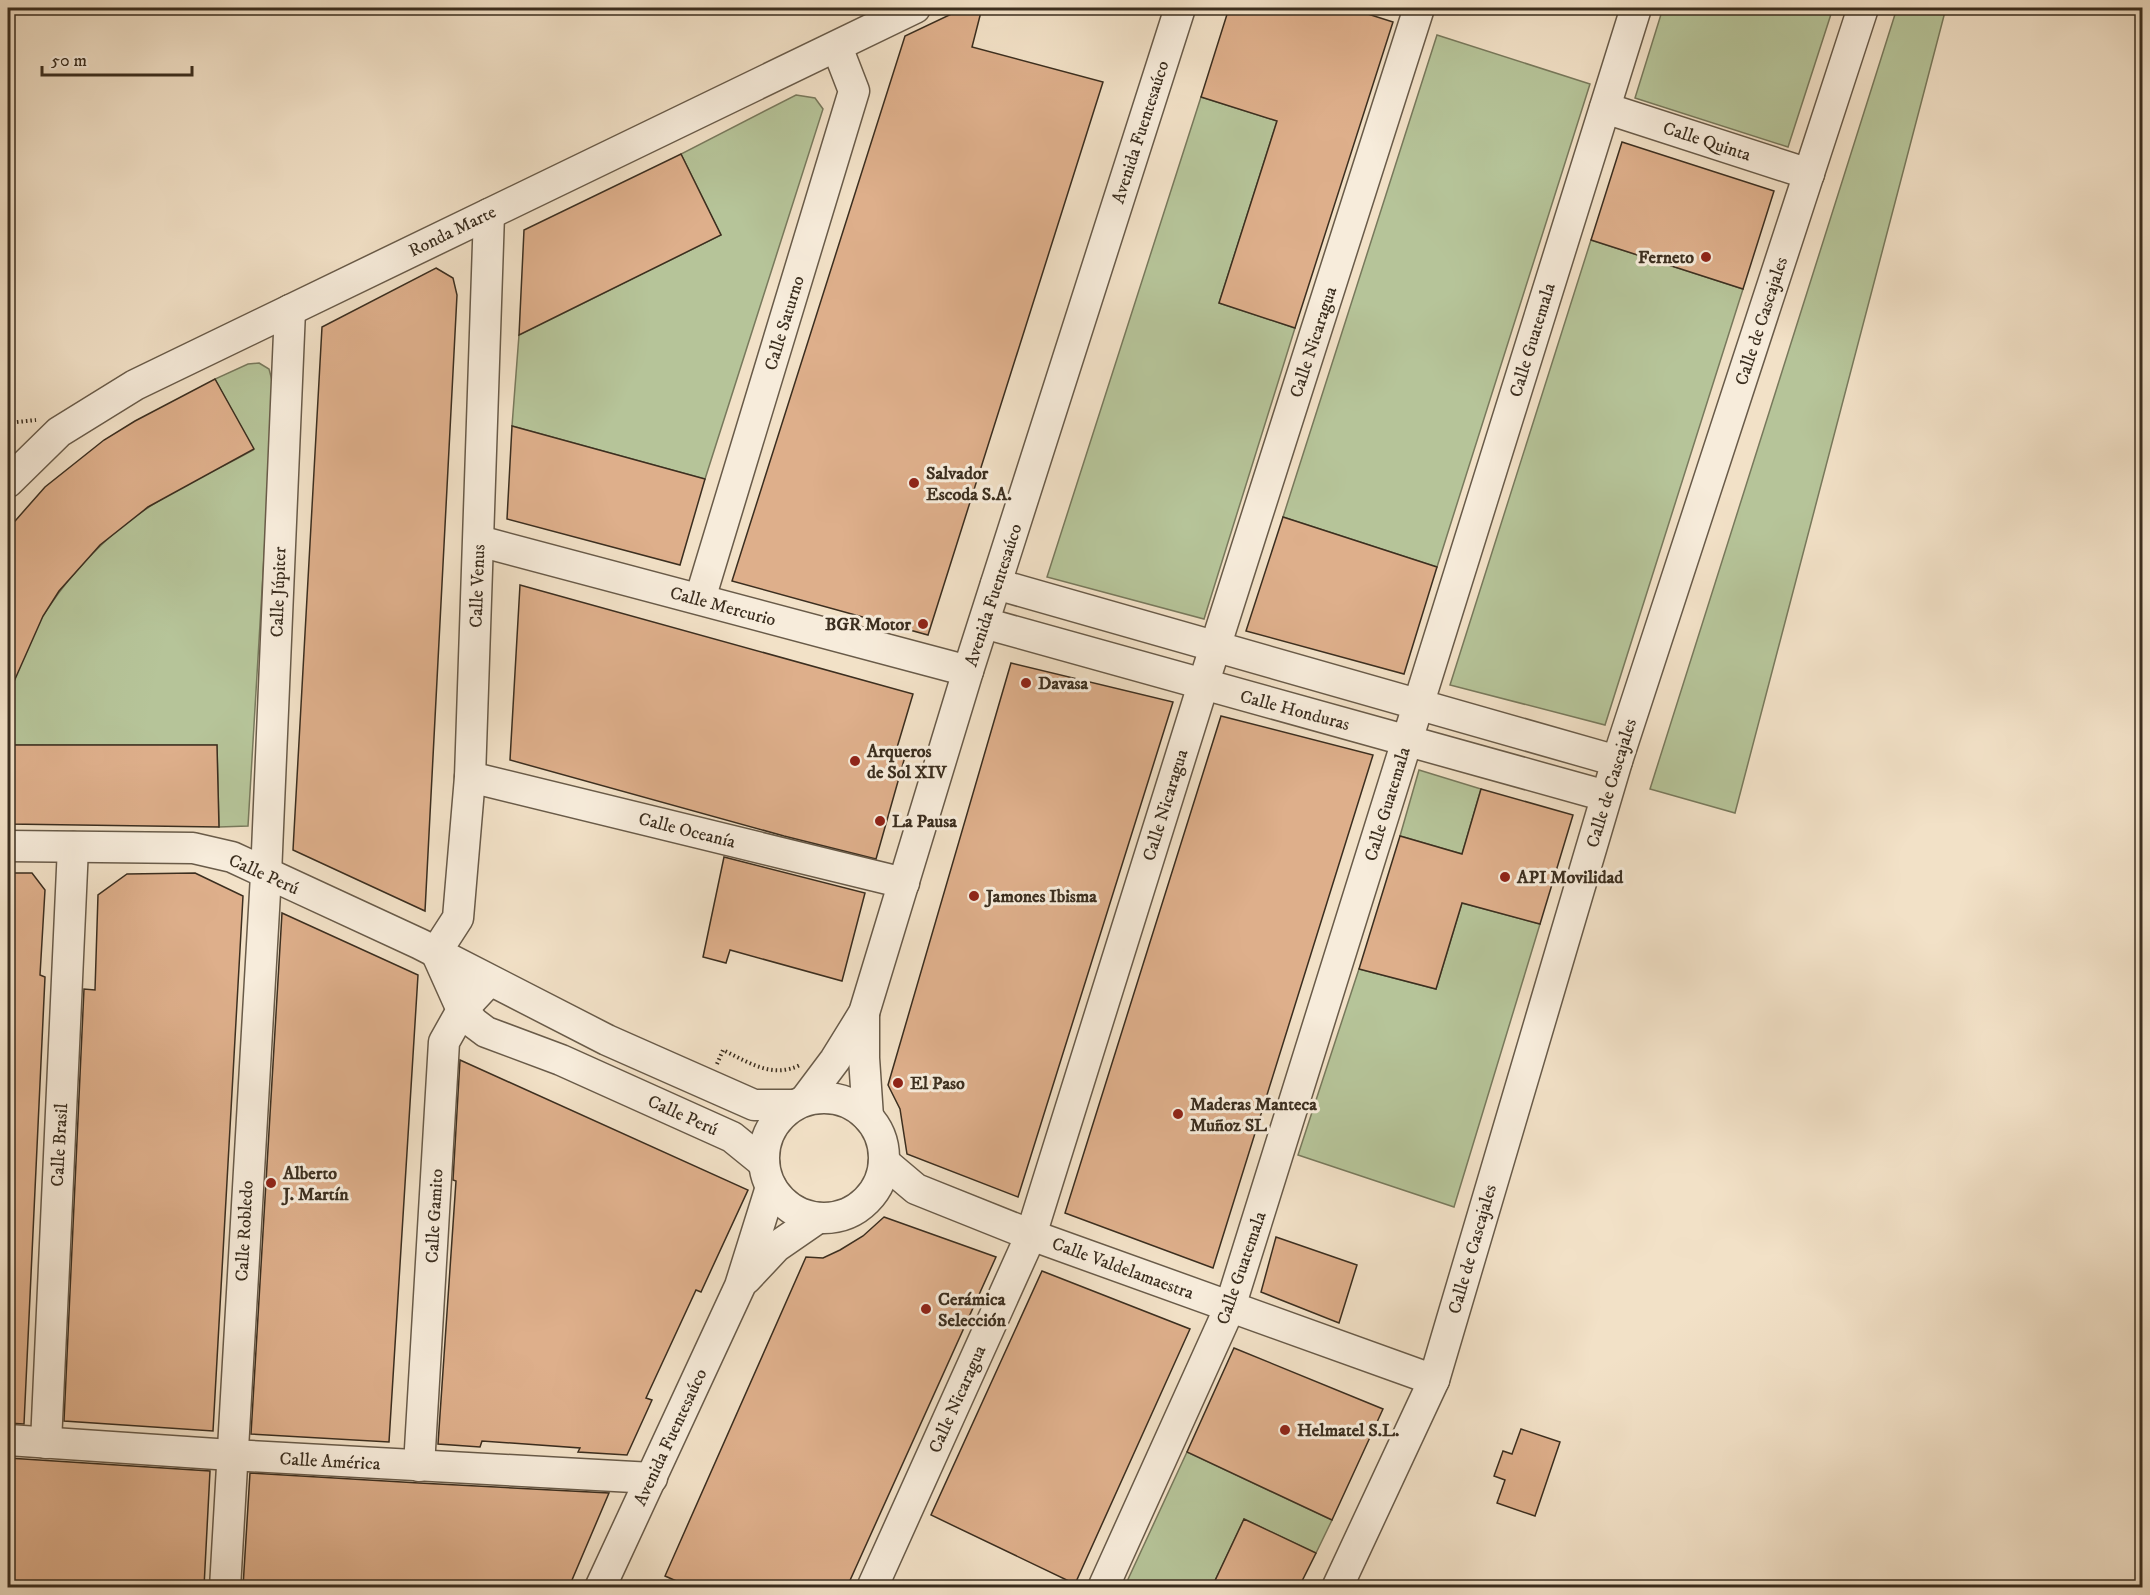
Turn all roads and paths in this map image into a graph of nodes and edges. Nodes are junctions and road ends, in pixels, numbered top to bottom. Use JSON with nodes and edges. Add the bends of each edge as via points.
{"nodes":[{"id":1,"x":915,"y":8,"type":"edge"},
{"id":2,"x":1180,"y":8,"type":"edge"},
{"id":3,"x":1419,"y":8,"type":"edge"},
{"id":4,"x":1636,"y":8,"type":"edge"},
{"id":5,"x":1863,"y":8,"type":"edge"},
{"id":6,"x":837,"y":47,"type":"junction"},
{"id":7,"x":1605,"y":108,"type":"junction"},
{"id":8,"x":1809,"y":174,"type":"junction"},
{"id":9,"x":489,"y":214,"type":"junction"},
{"id":10,"x":290,"y":310,"type":"junction"},
{"id":11,"x":8,"y":482,"type":"edge"},
{"id":12,"x":479,"y":541,"type":"junction"},
{"id":13,"x":996,"y":584,"type":"junction"},
{"id":14,"x":700,"y":600,"type":"junction"},
{"id":15,"x":984,"y":623,"type":"junction"},
{"id":16,"x":1216,"y":647,"type":"junction"},
{"id":17,"x":968,"y":671,"type":"junction"},
{"id":18,"x":1203,"y":685,"type":"junction"},
{"id":19,"x":1418,"y":704,"type":"junction"},
{"id":20,"x":1407,"y":741,"type":"junction"},
{"id":21,"x":1617,"y":761,"type":"junction"},
{"id":22,"x":470,"y":777,"type":"junction"},
{"id":23,"x":1606,"y":796,"type":"junction"},
{"id":24,"x":8,"y":846,"type":"edge"},
{"id":25,"x":73,"y":847,"type":"junction"},
{"id":26,"x":266,"y":875,"type":"junction"},
{"id":27,"x":904,"y":884,"type":"junction"},
{"id":28,"x":436,"y":952,"type":"junction"},
{"id":29,"x":489,"y":981,"type":"junction"},
{"id":30,"x":462,"y":1010,"type":"junction"},
{"id":31,"x":864,"y":1013,"type":"junction"},
{"id":32,"x":723,"y":1050,"type":"dead end"},
{"id":33,"x":804,"y":1062,"type":"dead end"},
{"id":34,"x":800,"y":1102,"type":"junction"},
{"id":35,"x":868,"y":1117,"type":"junction"},
{"id":36,"x":884,"y":1162,"type":"junction"},
{"id":37,"x":767,"y":1175,"type":"junction"},
{"id":38,"x":916,"y":1189,"type":"junction"},
{"id":39,"x":871,"y":1196,"type":"junction"},
{"id":40,"x":818,"y":1218,"type":"junction"},
{"id":41,"x":1031,"y":1235,"type":"junction"},
{"id":42,"x":740,"y":1286,"type":"junction"},
{"id":43,"x":1230,"y":1307,"type":"junction"},
{"id":44,"x":1434,"y":1380,"type":"junction"},
{"id":45,"x":8,"y":1440,"type":"edge"},
{"id":46,"x":45,"y":1443,"type":"junction"},
{"id":47,"x":231,"y":1455,"type":"junction"},
{"id":48,"x":419,"y":1466,"type":"junction"},
{"id":49,"x":652,"y":1478,"type":"junction"},
{"id":50,"x":225,"y":1587,"type":"edge"},
{"id":51,"x":600,"y":1587,"type":"edge"},
{"id":52,"x":872,"y":1587,"type":"edge"},
{"id":53,"x":1102,"y":1587,"type":"edge"},
{"id":54,"x":1337,"y":1587,"type":"edge"}],
"edges":[{"from":1,"to":6,"type":"street","name":"Ronda Marte"},
{"from":2,"to":13,"type":"street","name":"Avenida Fuentesaúco"},
{"from":3,"to":16,"type":"street","name":"Calle Nicaragua"},
{"from":4,"to":7,"type":"street","name":"Calle Guatemala"},
{"from":5,"to":8,"type":"street","name":"Calle de Cascajales"},
{"from":6,"to":9,"type":"street","name":"Ronda Marte"},
{"from":6,"to":14,"type":"street","name":"Calle Saturno","via":[[854,91]]},
{"from":7,"to":8,"type":"street","name":"Calle Quinta"},
{"from":7,"to":19,"type":"street","name":"Calle Guatemala"},
{"from":8,"to":21,"type":"street","name":"Calle de Cascajales"},
{"from":9,"to":10,"type":"street","name":"Ronda Marte"},
{"from":9,"to":12,"type":"street","name":"Calle Venus"},
{"from":10,"to":11,"type":"street","name":"Ronda Marte","via":[[92,410],[59,432]]},
{"from":10,"to":26,"type":"street","name":"Calle Júpiter"},
{"from":12,"to":14,"type":"street","name":"Calle Mercurio"},
{"from":12,"to":22,"type":"street","name":"Calle Venus"},
{"from":13,"to":15,"type":"street","name":"Avenida Fuentesaúco"},
{"from":13,"to":16,"type":"street"},
{"from":14,"to":17,"type":"street","name":"Calle Mercurio"},
{"from":15,"to":17,"type":"street","name":"Avenida Fuentesaúco"},
{"from":15,"to":18,"type":"street","name":"Calle Honduras"},
{"from":16,"to":18,"type":"street","name":"Calle Nicaragua"},
{"from":16,"to":19,"type":"street"},
{"from":17,"to":27,"type":"street","name":"Avenida Fuentesaúco"},
{"from":18,"to":20,"type":"street","name":"Calle Honduras"},
{"from":18,"to":41,"type":"street","name":"Calle Nicaragua"},
{"from":19,"to":20,"type":"street","name":"Calle Guatemala"},
{"from":19,"to":21,"type":"street"},
{"from":20,"to":23,"type":"street","name":"Calle Honduras"},
{"from":20,"to":43,"type":"street","name":"Calle Guatemala"},
{"from":21,"to":23,"type":"street","name":"Calle de Cascajales"},
{"from":22,"to":27,"type":"street","name":"Calle Oceanía"},
{"from":22,"to":28,"type":"street","name":"Calle Venus","via":[[458,918]]},
{"from":23,"to":44,"type":"street","name":"Calle de Cascajales"},
{"from":24,"to":25,"type":"street","name":"Calle Perú"},
{"from":25,"to":26,"type":"street","name":"Calle Perú","via":[[193,848],[232,857]]},
{"from":25,"to":46,"type":"street","name":"Calle Brasil"},
{"from":26,"to":28,"type":"street","name":"Calle Perú"},
{"from":26,"to":47,"type":"street","name":"Calle Robledo"},
{"from":27,"to":31,"type":"street","name":"Avenida Fuentesaúco"},
{"from":28,"to":29,"type":"street","name":"Calle Perú"},
{"from":28,"to":30,"type":"street","name":"Calle Perú"},
{"from":29,"to":30,"type":"street","name":"Calle Gamito"},
{"from":29,"to":34,"type":"street","name":"Calle Perú","via":[[607,1040],[754,1105]]},
{"from":30,"to":37,"type":"street","name":"Calle Perú","via":[[486,1032],[561,1060],[732,1137]]},
{"from":30,"to":48,"type":"street","name":"Calle Gamito","via":[[444,1042]]},
{"from":31,"to":34,"type":"street","name":"Avenida Fuentesaúco","via":[[835,1060]]},
{"from":31,"to":35,"type":"street","name":"Avenida Fuentesaúco"},
{"from":32,"to":33,"type":"path","via":[[771,1072],[785,1071]]},
{"from":34,"to":35,"type":"street","via":[[822,1097],[839,1099]]},
{"from":34,"to":37,"type":"street","via":[[777,1120],[766,1140]]},
{"from":35,"to":36,"type":"street","via":[[881,1138]]},
{"from":36,"to":38,"type":"street","name":"Calle Valdelamaestra"},
{"from":36,"to":39,"type":"street"},
{"from":37,"to":40,"type":"street","via":[[783,1202],[799,1213]]},
{"from":37,"to":42,"type":"street","name":"Avenida Fuentesaúco"},
{"from":38,"to":39,"type":"street"},
{"from":38,"to":41,"type":"street","name":"Calle Valdelamaestra"},
{"from":39,"to":40,"type":"street","via":[[848,1214]]},
{"from":40,"to":42,"type":"street","name":"Avenida Fuentesaúco","via":[[776,1247]]},
{"from":41,"to":43,"type":"street","name":"Calle Valdelamaestra"},
{"from":41,"to":52,"type":"street","name":"Calle Nicaragua"},
{"from":42,"to":49,"type":"street","name":"Avenida Fuentesaúco"},
{"from":43,"to":44,"type":"street","name":"Calle Valdelamaestra"},
{"from":43,"to":53,"type":"street","name":"Calle Guatemala"},
{"from":44,"to":54,"type":"street","name":"Calle de Cascajales"},
{"from":45,"to":46,"type":"street","name":"Calle América"},
{"from":46,"to":47,"type":"street","name":"Calle América"},
{"from":47,"to":48,"type":"street","name":"Calle América"},
{"from":47,"to":50,"type":"street","name":"Calle Robledo"},
{"from":48,"to":49,"type":"street","name":"Calle América"},
{"from":49,"to":51,"type":"street","name":"Avenida Fuentesaúco"}]}
